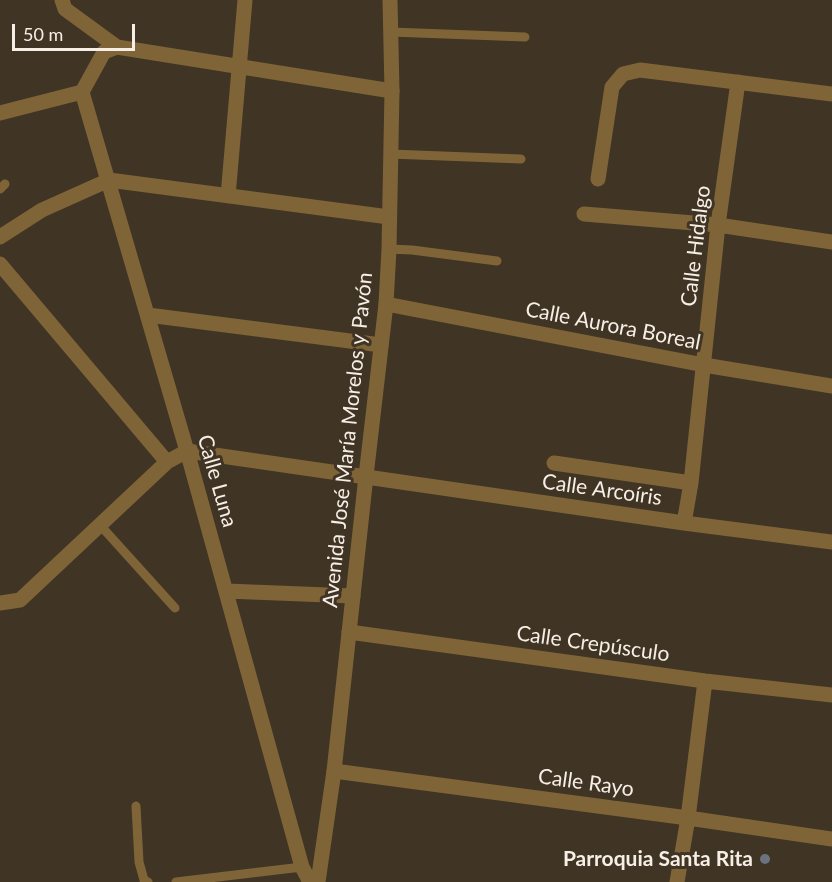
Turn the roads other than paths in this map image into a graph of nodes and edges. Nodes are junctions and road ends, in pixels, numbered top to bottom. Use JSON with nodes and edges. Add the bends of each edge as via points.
{"nodes":[{"id":1,"x":62,"y":0,"type":"edge"},
{"id":2,"x":245,"y":0,"type":"edge"},
{"id":3,"x":390,"y":0,"type":"edge"},
{"id":4,"x":391,"y":32,"type":"junction"},
{"id":5,"x":525,"y":37,"type":"dead end"},
{"id":6,"x":117,"y":47,"type":"junction"},
{"id":7,"x":239,"y":66,"type":"junction"},
{"id":8,"x":738,"y":82,"type":"junction"},
{"id":9,"x":392,"y":91,"type":"junction"},
{"id":10,"x":82,"y":92,"type":"junction"},
{"id":11,"x":832,"y":94,"type":"edge"},
{"id":12,"x":0,"y":113,"type":"edge"},
{"id":13,"x":390,"y":154,"type":"junction"},
{"id":14,"x":521,"y":159,"type":"dead end"},
{"id":15,"x":598,"y":179,"type":"dead end"},
{"id":16,"x":109,"y":180,"type":"junction"},
{"id":17,"x":228,"y":196,"type":"junction"},
{"id":18,"x":584,"y":214,"type":"dead end"},
{"id":19,"x":389,"y":217,"type":"junction"},
{"id":20,"x":718,"y":225,"type":"junction"},
{"id":21,"x":0,"y":237,"type":"edge"},
{"id":22,"x":832,"y":242,"type":"edge"},
{"id":23,"x":388,"y":249,"type":"junction"},
{"id":24,"x":497,"y":261,"type":"dead end"},
{"id":25,"x":0,"y":264,"type":"edge"},
{"id":26,"x":386,"y":304,"type":"junction"},
{"id":27,"x":148,"y":315,"type":"junction"},
{"id":28,"x":381,"y":345,"type":"junction"},
{"id":29,"x":704,"y":365,"type":"junction"},
{"id":30,"x":832,"y":386,"type":"edge"},
{"id":31,"x":187,"y":451,"type":"junction"},
{"id":32,"x":167,"y":462,"type":"junction"},
{"id":33,"x":554,"y":463,"type":"dead end"},
{"id":34,"x":366,"y":476,"type":"junction"},
{"id":35,"x":691,"y":483,"type":"junction"},
{"id":36,"x":684,"y":523,"type":"junction"},
{"id":37,"x":100,"y":525,"type":"junction"},
{"id":38,"x":832,"y":542,"type":"edge"},
{"id":39,"x":226,"y":591,"type":"junction"},
{"id":40,"x":353,"y":596,"type":"junction"},
{"id":41,"x":0,"y":603,"type":"edge"},
{"id":42,"x":175,"y":608,"type":"dead end"},
{"id":43,"x":350,"y":632,"type":"junction"},
{"id":44,"x":705,"y":681,"type":"junction"},
{"id":45,"x":832,"y":695,"type":"edge"},
{"id":46,"x":334,"y":771,"type":"junction"},
{"id":47,"x":136,"y":806,"type":"dead end"},
{"id":48,"x":688,"y":818,"type":"junction"},
{"id":49,"x":832,"y":839,"type":"edge"},
{"id":50,"x":303,"y":867,"type":"junction"},
{"id":51,"x":148,"y":882,"type":"edge"},
{"id":52,"x":176,"y":882,"type":"edge"},
{"id":53,"x":310,"y":882,"type":"edge"},
{"id":54,"x":318,"y":882,"type":"edge"},
{"id":55,"x":677,"y":882,"type":"edge"}],
"edges":[{"from":1,"to":6,"type":"street","via":[[64,9]]},
{"from":2,"to":7,"type":"street"},
{"from":3,"to":4,"type":"street","name":"Avenida José María Morelos y Pavón"},
{"from":4,"to":5,"type":"lane"},
{"from":4,"to":9,"type":"street","name":"Avenida José María Morelos y Pavón"},
{"from":6,"to":7,"type":"street"},
{"from":6,"to":10,"type":"street","via":[[104,52]]},
{"from":7,"to":9,"type":"street"},
{"from":7,"to":17,"type":"street"},
{"from":8,"to":11,"type":"street"},
{"from":8,"to":15,"type":"street","via":[[640,70],[622,74],[612,87]]},
{"from":8,"to":20,"type":"street","name":"Calle Hidalgo"},
{"from":9,"to":13,"type":"street","name":"Avenida José María Morelos y Pavón"},
{"from":10,"to":12,"type":"street"},
{"from":10,"to":16,"type":"street","name":"Calle Luna"},
{"from":13,"to":14,"type":"lane"},
{"from":13,"to":19,"type":"street","name":"Avenida José María Morelos y Pavón"},
{"from":16,"to":17,"type":"street"},
{"from":16,"to":21,"type":"street","via":[[42,210]]},
{"from":16,"to":27,"type":"street","name":"Calle Luna"},
{"from":17,"to":19,"type":"street"},
{"from":18,"to":20,"type":"street"},
{"from":19,"to":23,"type":"street","name":"Avenida José María Morelos y Pavón"},
{"from":20,"to":22,"type":"street"},
{"from":20,"to":29,"type":"street","name":"Calle Hidalgo"},
{"from":23,"to":24,"type":"lane"},
{"from":23,"to":26,"type":"street","name":"Avenida José María Morelos y Pavón"},
{"from":25,"to":32,"type":"street"},
{"from":26,"to":28,"type":"street","name":"Avenida José María Morelos y Pavón"},
{"from":26,"to":29,"type":"street","name":"Calle Aurora Boreal"},
{"from":27,"to":28,"type":"street"},
{"from":27,"to":31,"type":"street","name":"Calle Luna"},
{"from":28,"to":34,"type":"street","name":"Avenida José María Morelos y Pavón"},
{"from":29,"to":30,"type":"street","name":"Calle Aurora Boreal"},
{"from":29,"to":35,"type":"street","name":"Calle Hidalgo"},
{"from":31,"to":32,"type":"street"},
{"from":31,"to":34,"type":"street","name":"Calle Arcoíris"},
{"from":31,"to":39,"type":"street","name":"Calle Luna"},
{"from":32,"to":37,"type":"street"},
{"from":33,"to":35,"type":"street"},
{"from":34,"to":36,"type":"street","name":"Calle Arcoíris"},
{"from":34,"to":40,"type":"street","name":"Avenida José María Morelos y Pavón"},
{"from":35,"to":36,"type":"street","name":"Calle Hidalgo"},
{"from":36,"to":38,"type":"street","name":"Calle Arcoíris"},
{"from":37,"to":41,"type":"street","via":[[20,600]]},
{"from":37,"to":42,"type":"lane"},
{"from":39,"to":40,"type":"street"},
{"from":39,"to":50,"type":"street","name":"Calle Luna"},
{"from":40,"to":43,"type":"street","name":"Avenida José María Morelos y Pavón"},
{"from":43,"to":44,"type":"street","name":"Calle Crepúsculo"},
{"from":43,"to":46,"type":"street","name":"Avenida José María Morelos y Pavón"},
{"from":44,"to":45,"type":"street","name":"Calle Crepúsculo"},
{"from":44,"to":48,"type":"street"},
{"from":46,"to":48,"type":"street","name":"Calle Rayo"},
{"from":46,"to":54,"type":"street","name":"Avenida José María Morelos y Pavón"},
{"from":47,"to":51,"type":"lane","via":[[139,862]]},
{"from":48,"to":49,"type":"street","name":"Calle Rayo"},
{"from":48,"to":55,"type":"street"},
{"from":50,"to":52,"type":"lane"},
{"from":50,"to":53,"type":"street","name":"Calle Luna"}]}
